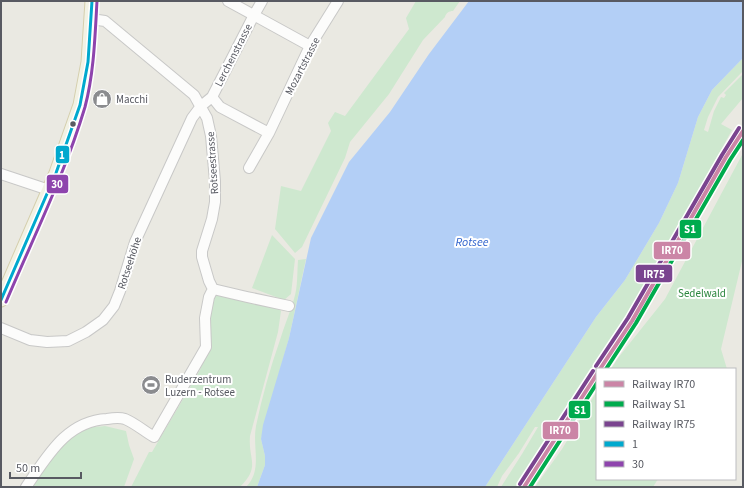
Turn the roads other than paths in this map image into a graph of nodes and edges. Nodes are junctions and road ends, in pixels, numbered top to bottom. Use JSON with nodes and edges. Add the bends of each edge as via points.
{"nodes":[{"id":1,"x":92,"y":1,"type":"edge"},
{"id":2,"x":228,"y":1,"type":"edge"},
{"id":3,"x":262,"y":1,"type":"edge"},
{"id":4,"x":338,"y":1,"type":"edge"},
{"id":5,"x":254,"y":14,"type":"junction"},
{"id":6,"x":92,"y":19,"type":"junction"},
{"id":7,"x":310,"y":46,"type":"junction"},
{"id":8,"x":212,"y":97,"type":"junction"},
{"id":9,"x":201,"y":106,"type":"junction"},
{"id":10,"x":269,"y":133,"type":"junction"},
{"id":11,"x":249,"y":168,"type":"dead end"},
{"id":12,"x":1,"y":175,"type":"edge"},
{"id":13,"x":49,"y":190,"type":"junction"},
{"id":14,"x":213,"y":289,"type":"junction"},
{"id":15,"x":1,"y":300,"type":"edge"},
{"id":16,"x":289,"y":306,"type":"dead end"},
{"id":17,"x":1,"y":328,"type":"edge"},
{"id":18,"x":26,"y":487,"type":"edge"}],
"edges":[{"from":1,"to":6,"type":"main road"},
{"from":2,"to":5,"type":"street"},
{"from":3,"to":5,"type":"street","name":"Lerchenstrasse"},
{"from":4,"to":7,"type":"street","name":"Mozartstrasse"},
{"from":5,"to":7,"type":"street"},
{"from":5,"to":8,"type":"street","name":"Lerchenstrasse"},
{"from":6,"to":9,"type":"street","name":"Rotseestrasse","via":[[105,21],[194,95]]},
{"from":6,"to":13,"type":"main road","via":[[81,99]]},
{"from":7,"to":10,"type":"street","name":"Mozartstrasse"},
{"from":8,"to":9,"type":"street","name":"Lerchenstrasse"},
{"from":8,"to":10,"type":"street","via":[[220,108]]},
{"from":9,"to":14,"type":"street","name":"Rotseestrasse","via":[[211,136],[215,181],[212,219],[202,250]]},
{"from":9,"to":17,"type":"street","name":"Rotseehöhe","via":[[192,118],[135,242],[114,306],[103,320],[68,340],[47,342],[30,340]]},
{"from":10,"to":11,"type":"street","name":"Mozartstrasse"},
{"from":12,"to":13,"type":"street"},
{"from":13,"to":15,"type":"main road"},
{"from":14,"to":16,"type":"street"},
{"from":14,"to":18,"type":"street","via":[[205,318],[206,347],[154,437],[118,418],[97,419],[76,427],[61,439]]}]}
